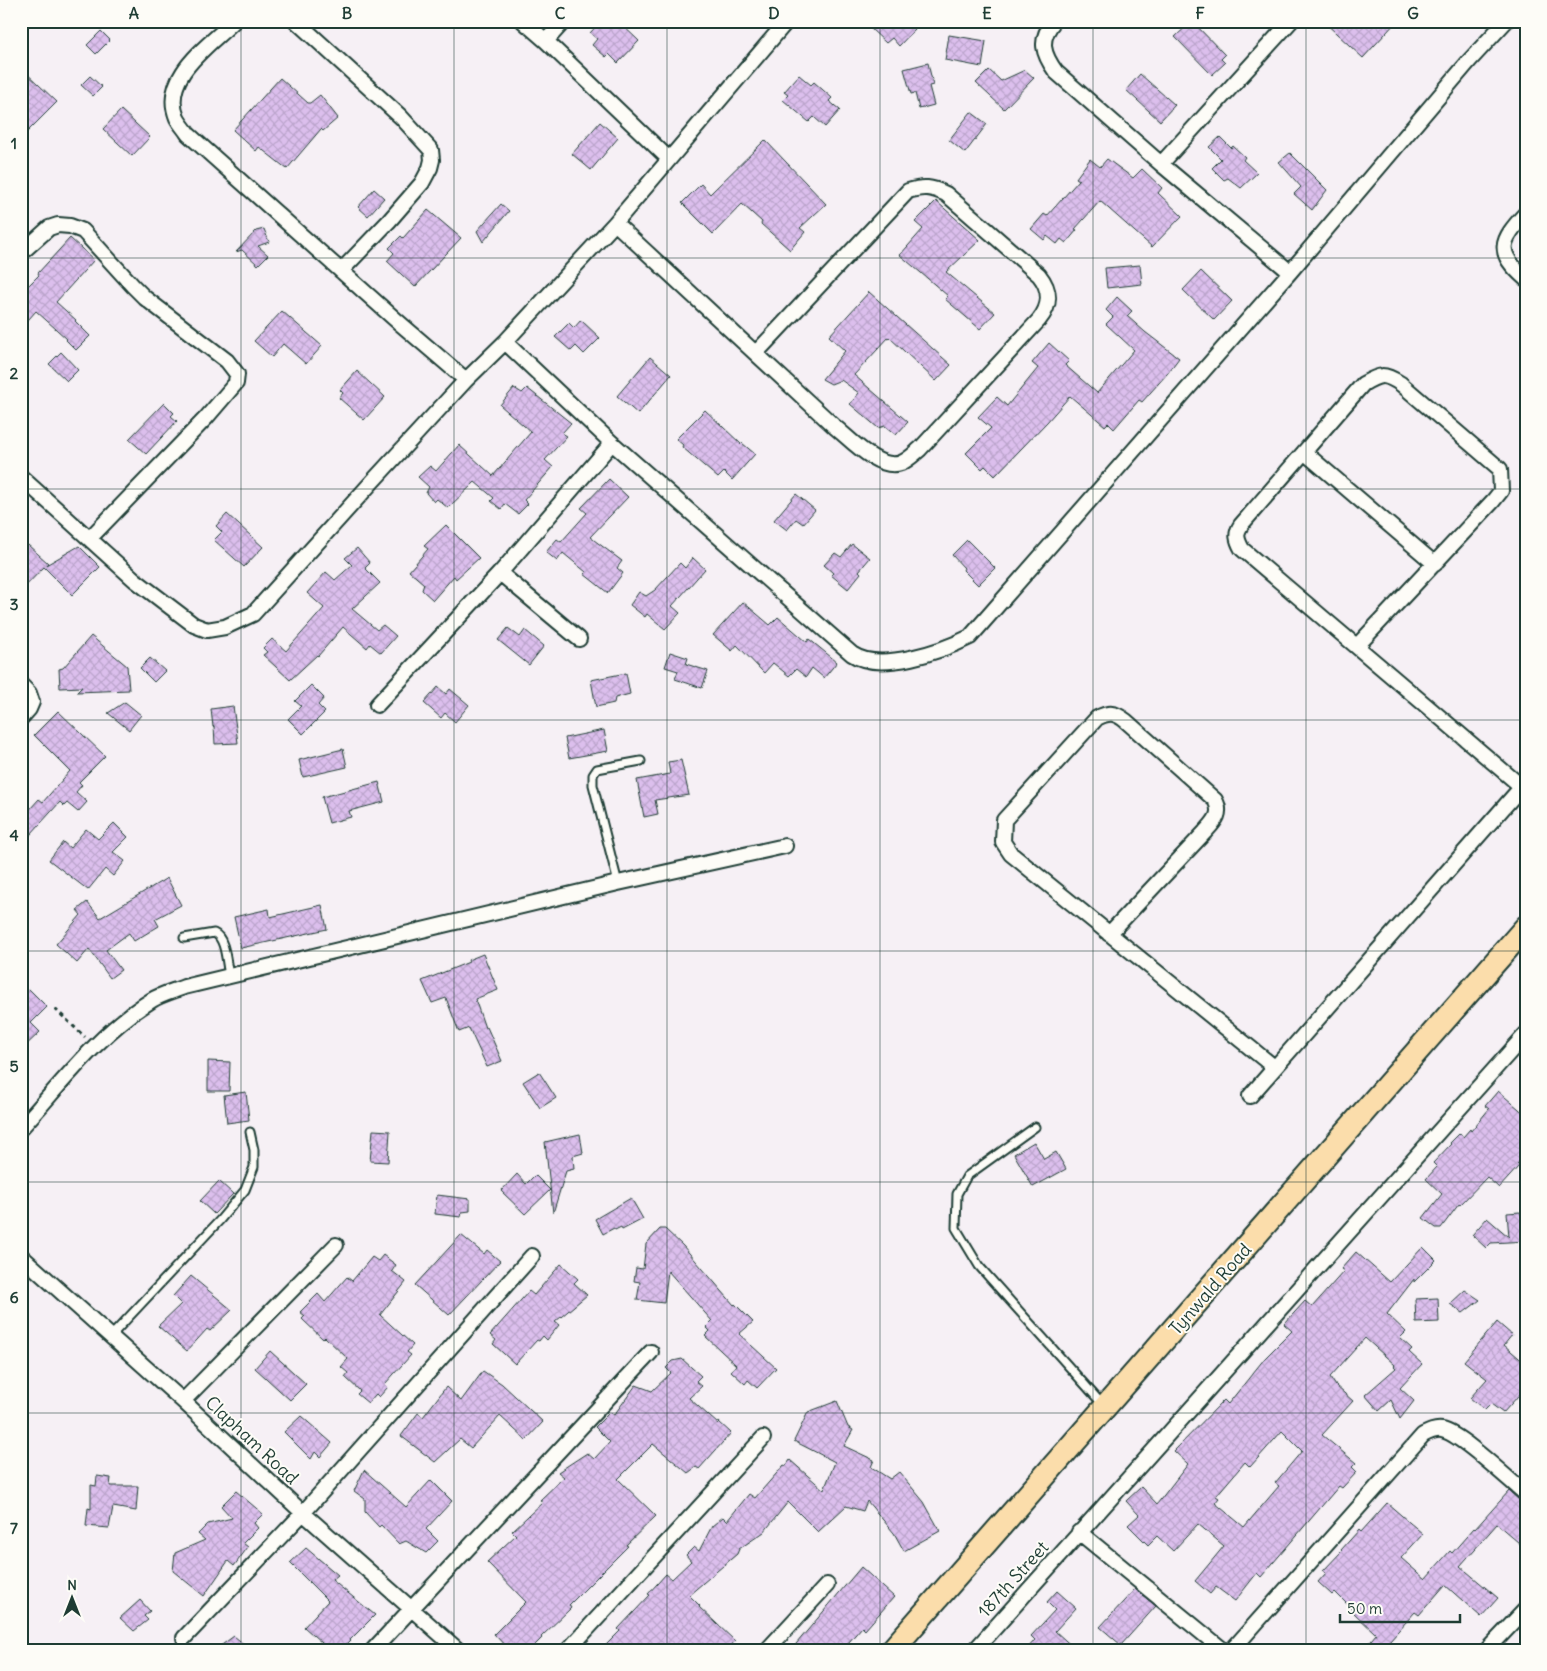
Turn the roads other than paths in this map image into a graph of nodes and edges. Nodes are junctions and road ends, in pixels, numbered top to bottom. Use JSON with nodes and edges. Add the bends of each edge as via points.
{"nodes":[{"id":1,"x":234,"y":21,"type":"edge"},
{"id":2,"x":296,"y":21,"type":"edge"},
{"id":3,"x":523,"y":21,"type":"edge"},
{"id":4,"x":564,"y":21,"type":"edge"},
{"id":5,"x":787,"y":21,"type":"edge"},
{"id":6,"x":1054,"y":21,"type":"edge"},
{"id":7,"x":1291,"y":21,"type":"edge"},
{"id":8,"x":1506,"y":21,"type":"edge"},
{"id":9,"x":546,"y":41,"type":"junction"},
{"id":10,"x":669,"y":159,"type":"junction"},
{"id":11,"x":1162,"y":164,"type":"junction"},
{"id":12,"x":1526,"y":213,"type":"edge"},
{"id":13,"x":615,"y":223,"type":"junction"},
{"id":14,"x":21,"y":253,"type":"edge"},
{"id":15,"x":342,"y":271,"type":"junction"},
{"id":16,"x":1290,"y":272,"type":"junction"},
{"id":17,"x":1526,"y":279,"type":"edge"},
{"id":18,"x":505,"y":342,"type":"junction"},
{"id":19,"x":756,"y":353,"type":"junction"},
{"id":20,"x":466,"y":380,"type":"junction"},
{"id":21,"x":612,"y":443,"type":"junction"},
{"id":22,"x":1304,"y":452,"type":"junction"},
{"id":23,"x":21,"y":477,"type":"edge"},
{"id":24,"x":90,"y":538,"type":"junction"},
{"id":25,"x":1435,"y":564,"type":"junction"},
{"id":26,"x":500,"y":573,"type":"junction"},
{"id":27,"x":579,"y":640,"type":"dead end"},
{"id":28,"x":1357,"y":646,"type":"junction"},
{"id":29,"x":21,"y":685,"type":"edge"},
{"id":30,"x":377,"y":704,"type":"dead end"},
{"id":31,"x":21,"y":718,"type":"edge"},
{"id":32,"x":641,"y":761,"type":"dead end"},
{"id":33,"x":1524,"y":784,"type":"edge"},
{"id":34,"x":785,"y":846,"type":"dead end"},
{"id":35,"x":618,"y":883,"type":"junction"},
{"id":36,"x":1526,"y":927,"type":"edge"},
{"id":37,"x":1108,"y":934,"type":"junction"},
{"id":38,"x":184,"y":938,"type":"dead end"},
{"id":39,"x":229,"y":975,"type":"junction"},
{"id":40,"x":1526,"y":1034,"type":"edge"},
{"id":41,"x":1274,"y":1067,"type":"junction"},
{"id":42,"x":1250,"y":1096,"type":"dead end"},
{"id":43,"x":1035,"y":1127,"type":"dead end"},
{"id":44,"x":21,"y":1128,"type":"edge"},
{"id":45,"x":250,"y":1132,"type":"dead end"},
{"id":46,"x":336,"y":1245,"type":"dead end"},
{"id":47,"x":21,"y":1256,"type":"edge"},
{"id":48,"x":532,"y":1256,"type":"dead end"},
{"id":49,"x":111,"y":1336,"type":"junction"},
{"id":50,"x":651,"y":1352,"type":"dead end"},
{"id":51,"x":183,"y":1401,"type":"junction"},
{"id":52,"x":1106,"y":1408,"type":"junction"},
{"id":53,"x":763,"y":1438,"type":"dead end"},
{"id":54,"x":1526,"y":1494,"type":"edge"},
{"id":55,"x":303,"y":1513,"type":"junction"},
{"id":56,"x":1079,"y":1532,"type":"junction"},
{"id":57,"x":827,"y":1585,"type":"dead end"},
{"id":58,"x":413,"y":1608,"type":"junction"},
{"id":59,"x":1526,"y":1609,"type":"edge"},
{"id":60,"x":184,"y":1638,"type":"dead end"},
{"id":61,"x":373,"y":1650,"type":"edge"},
{"id":62,"x":458,"y":1650,"type":"edge"},
{"id":63,"x":568,"y":1650,"type":"edge"},
{"id":64,"x":766,"y":1650,"type":"edge"},
{"id":65,"x":892,"y":1650,"type":"edge"},
{"id":66,"x":975,"y":1650,"type":"edge"},
{"id":67,"x":1223,"y":1650,"type":"edge"},
{"id":68,"x":1232,"y":1650,"type":"edge"},
{"id":69,"x":1487,"y":1650,"type":"edge"}],
"edges":[{"from":1,"to":15,"type":"street","via":[[187,67],[178,82],[174,107],[178,120],[188,134]]},
{"from":2,"to":15,"type":"street","via":[[401,117],[431,150],[430,168],[422,183]]},
{"from":3,"to":9,"type":"street"},
{"from":4,"to":9,"type":"street"},
{"from":5,"to":10,"type":"street"},
{"from":6,"to":11,"type":"street","via":[[1046,33],[1044,45],[1047,59],[1056,72]]},
{"from":7,"to":11,"type":"street"},
{"from":8,"to":16,"type":"street"},
{"from":9,"to":10,"type":"street"},
{"from":10,"to":13,"type":"street"},
{"from":11,"to":16,"type":"street"},
{"from":12,"to":17,"type":"street","via":[[1511,229],[1505,249],[1511,266]]},
{"from":13,"to":18,"type":"street"},
{"from":13,"to":19,"type":"street"},
{"from":14,"to":24,"type":"street","via":[[48,228],[58,225],[83,230],[133,286],[227,361],[237,374],[236,382],[206,418]]},
{"from":15,"to":20,"type":"street"},
{"from":16,"to":21,"type":"street","via":[[970,637],[924,655],[880,662],[861,660],[852,654]]},
{"from":18,"to":20,"type":"street"},
{"from":18,"to":21,"type":"street"},
{"from":19,"to":19,"type":"street","via":[[870,455],[879,461],[899,464],[920,449],[1044,314],[1047,290],[1038,275],[946,194],[921,187],[908,192]]},
{"from":20,"to":24,"type":"street","via":[[253,614],[225,628],[207,630],[194,625],[135,580]]},
{"from":21,"to":26,"type":"street"},
{"from":22,"to":25,"type":"street"},
{"from":22,"to":25,"type":"street","via":[[1363,384],[1381,375],[1401,384],[1500,469],[1501,491]]},
{"from":22,"to":28,"type":"street","via":[[1241,525],[1237,538],[1242,549]]},
{"from":23,"to":24,"type":"street"},
{"from":25,"to":28,"type":"street"},
{"from":26,"to":27,"type":"street"},
{"from":26,"to":30,"type":"street"},
{"from":28,"to":33,"type":"street"},
{"from":29,"to":31,"type":"street","via":[[32,702]]},
{"from":32,"to":35,"type":"lane","via":[[598,769],[593,775]]},
{"from":33,"to":41,"type":"street"},
{"from":34,"to":35,"type":"street"},
{"from":35,"to":39,"type":"street"},
{"from":36,"to":52,"type":"main road","name":"Tynwald Road"},
{"from":37,"to":37,"type":"street","via":[[1011,854],[1003,842],[1002,830],[1004,820],[1097,718],[1113,713],[1215,800],[1218,814],[1217,819]]},
{"from":37,"to":41,"type":"street"},
{"from":38,"to":39,"type":"lane","via":[[214,932],[218,935]]},
{"from":39,"to":44,"type":"street","via":[[184,987],[154,999],[136,1011],[94,1046]]},
{"from":40,"to":56,"type":"street","name":"187th Street"},
{"from":41,"to":42,"type":"street"},
{"from":43,"to":52,"type":"lane","via":[[967,1176],[957,1194],[956,1228],[979,1266]]},
{"from":45,"to":49,"type":"lane","via":[[254,1167],[245,1190]]},
{"from":46,"to":51,"type":"street"},
{"from":47,"to":49,"type":"street","name":"Clapham Road"},
{"from":48,"to":55,"type":"street"},
{"from":49,"to":51,"type":"street","name":"Clapham Road"},
{"from":50,"to":58,"type":"street"},
{"from":51,"to":55,"type":"street","name":"Clapham Road"},
{"from":52,"to":65,"type":"main road","name":"Tynwald Road"},
{"from":53,"to":63,"type":"street"},
{"from":54,"to":68,"type":"street","via":[[1450,1433],[1441,1430],[1423,1435]]},
{"from":55,"to":58,"type":"street","name":"Clapham Road"},
{"from":55,"to":60,"type":"street"},
{"from":56,"to":66,"type":"street","name":"187th Street"},
{"from":56,"to":67,"type":"street"},
{"from":57,"to":64,"type":"street"},
{"from":58,"to":61,"type":"street"},
{"from":58,"to":62,"type":"street","name":"Clapham Road"},
{"from":59,"to":69,"type":"street"}]}
